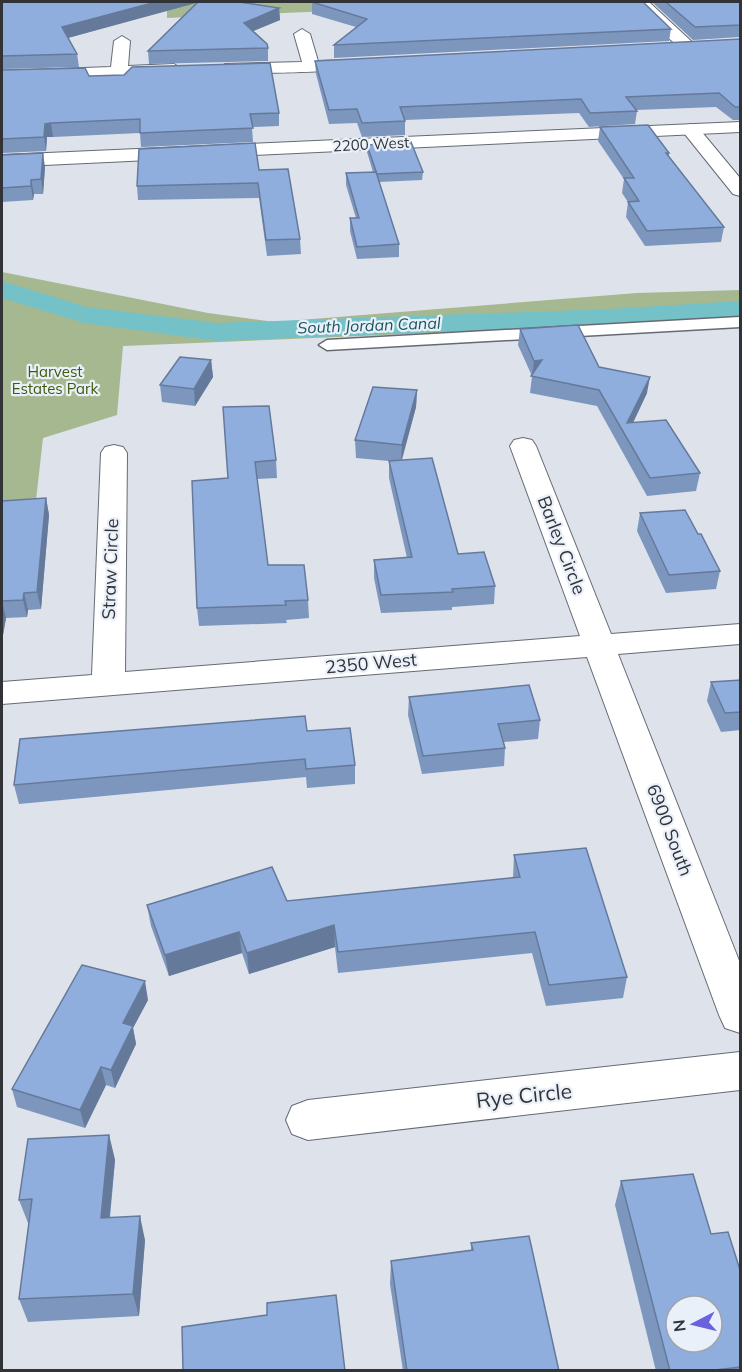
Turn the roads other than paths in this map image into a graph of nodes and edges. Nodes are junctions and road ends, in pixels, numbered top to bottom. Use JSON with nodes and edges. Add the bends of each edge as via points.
{"nodes":[{"id":1,"x":641,"y":2,"type":"edge"},
{"id":2,"x":302,"y":34,"type":"dead end"},
{"id":3,"x":122,"y":41,"type":"dead end"},
{"id":4,"x":686,"y":45,"type":"junction"},
{"id":5,"x":704,"y":45,"type":"edge"},
{"id":6,"x":666,"y":46,"type":"edge"},
{"id":7,"x":372,"y":64,"type":"edge"},
{"id":8,"x":311,"y":67,"type":"junction"},
{"id":9,"x":186,"y":69,"type":"edge"},
{"id":10,"x":206,"y":69,"type":"edge"},
{"id":11,"x":119,"y":71,"type":"junction"},
{"id":12,"x":2,"y":76,"type":"edge"},
{"id":13,"x":741,"y":127,"type":"edge"},
{"id":14,"x":690,"y":129,"type":"junction"},
{"id":15,"x":2,"y":161,"type":"edge"},
{"id":16,"x":741,"y":190,"type":"edge"},
{"id":17,"x":741,"y":322,"type":"edge"},
{"id":18,"x":327,"y":345,"type":"dead end"},
{"id":19,"x":524,"y":446,"type":"dead end"},
{"id":20,"x":114,"y":453,"type":"dead end"},
{"id":21,"x":741,"y":634,"type":"edge"},
{"id":22,"x":600,"y":645,"type":"junction"},
{"id":23,"x":108,"y":684,"type":"junction"},
{"id":24,"x":2,"y":693,"type":"edge"},
{"id":25,"x":741,"y":1015,"type":"edge"},
{"id":26,"x":741,"y":1071,"type":"edge"},
{"id":27,"x":308,"y":1120,"type":"dead end"}],
"edges":[{"from":1,"to":4,"type":"street"},
{"from":2,"to":8,"type":"street"},
{"from":3,"to":11,"type":"street"},
{"from":4,"to":5,"type":"street"},
{"from":4,"to":6,"type":"street"},
{"from":7,"to":8,"type":"street"},
{"from":8,"to":10,"type":"street"},
{"from":9,"to":11,"type":"street"},
{"from":11,"to":12,"type":"street"},
{"from":13,"to":14,"type":"street","name":"2200 West"},
{"from":14,"to":15,"type":"street","name":"2200 West"},
{"from":14,"to":16,"type":"street"},
{"from":17,"to":18,"type":"lane"},
{"from":19,"to":22,"type":"street","name":"Barley Circle"},
{"from":20,"to":23,"type":"street","name":"Straw Circle"},
{"from":21,"to":22,"type":"street","name":"2350 West"},
{"from":22,"to":23,"type":"street","name":"2350 West"},
{"from":22,"to":25,"type":"street","name":"6900 South"},
{"from":23,"to":24,"type":"street","name":"2350 West"},
{"from":26,"to":27,"type":"street","name":"Rye Circle"}]}
